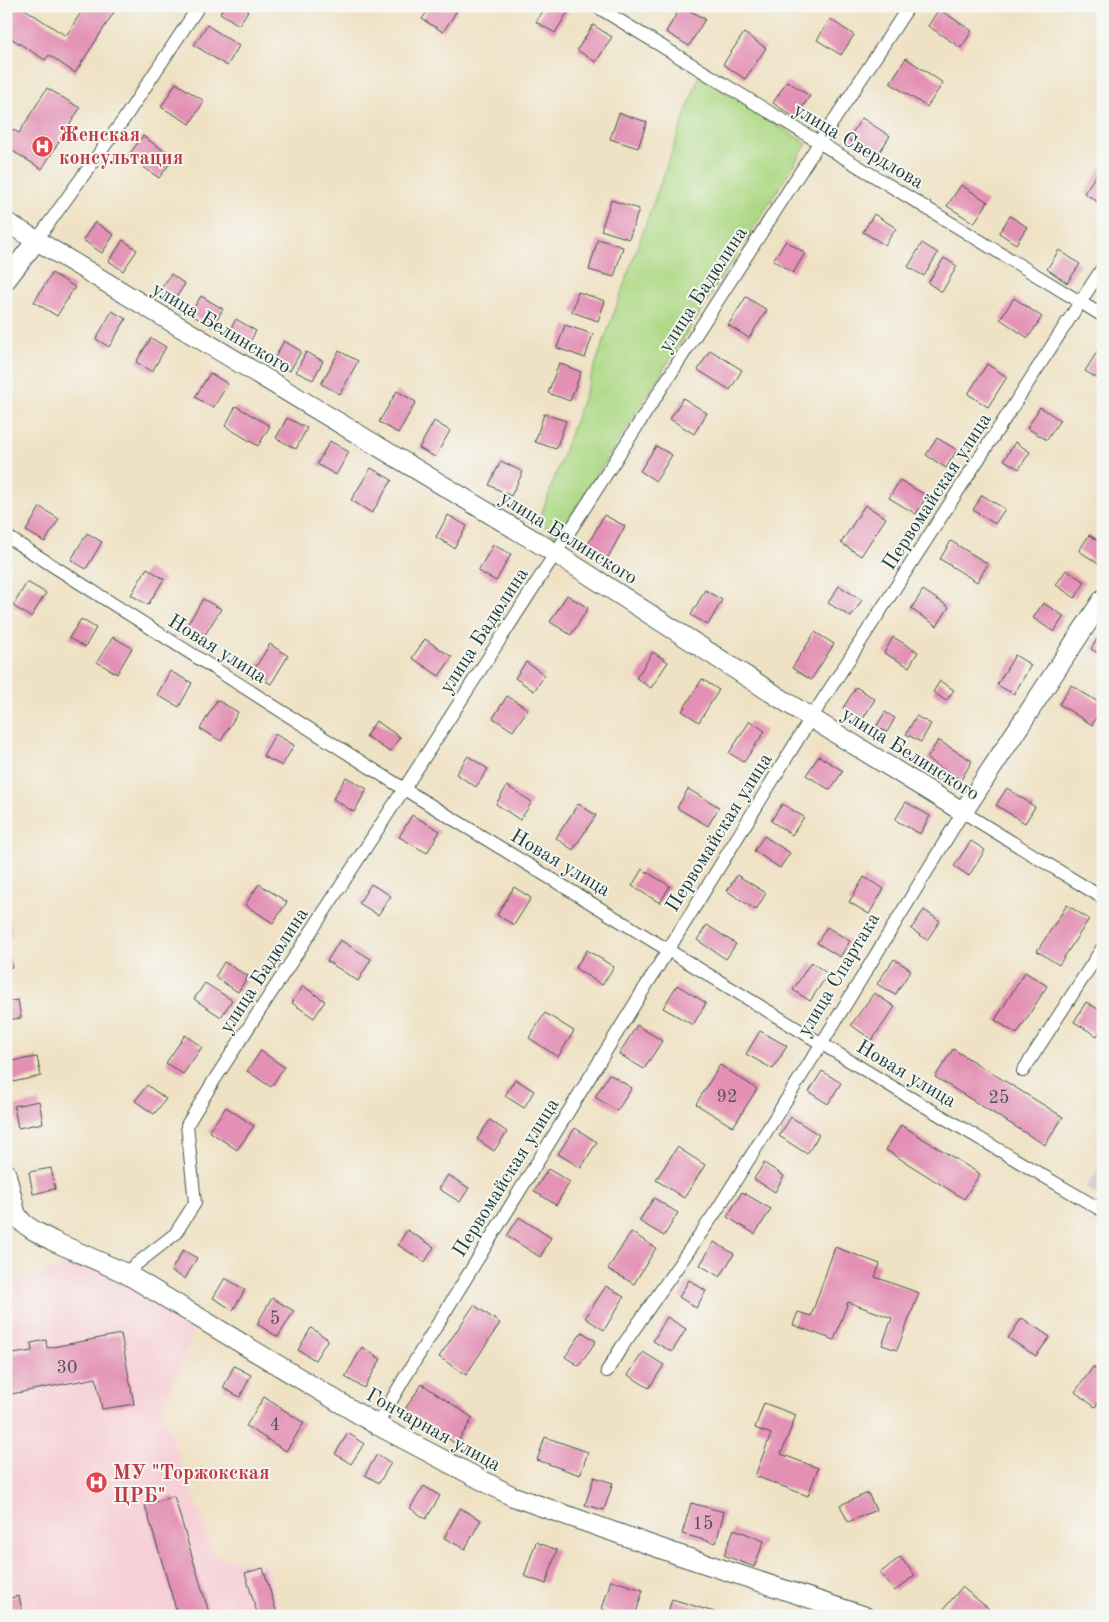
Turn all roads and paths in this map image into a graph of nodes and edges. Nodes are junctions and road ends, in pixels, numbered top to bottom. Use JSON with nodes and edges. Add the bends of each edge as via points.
{"nodes":[{"id":1,"x":199,"y":6,"type":"edge"},
{"id":2,"x":596,"y":6,"type":"edge"},
{"id":3,"x":909,"y":6,"type":"edge"},
{"id":4,"x":819,"y":143,"type":"junction"},
{"id":5,"x":6,"y":222,"type":"edge"},
{"id":6,"x":36,"y":241,"type":"junction"},
{"id":7,"x":1103,"y":267,"type":"edge"},
{"id":8,"x":6,"y":280,"type":"edge"},
{"id":9,"x":1080,"y":302,"type":"junction"},
{"id":10,"x":1103,"y":316,"type":"edge"},
{"id":11,"x":6,"y":536,"type":"edge"},
{"id":12,"x":555,"y":553,"type":"junction"},
{"id":13,"x":1103,"y":599,"type":"edge"},
{"id":14,"x":811,"y":718,"type":"junction"},
{"id":15,"x":404,"y":789,"type":"junction"},
{"id":16,"x":963,"y":812,"type":"junction"},
{"id":17,"x":1103,"y":898,"type":"edge"},
{"id":18,"x":1103,"y":948,"type":"edge"},
{"id":19,"x":668,"y":949,"type":"junction"},
{"id":20,"x":822,"y":1043,"type":"junction"},
{"id":21,"x":1024,"y":1071,"type":"dead end"},
{"id":22,"x":6,"y":1173,"type":"edge"},
{"id":23,"x":1103,"y":1211,"type":"edge"},
{"id":24,"x":125,"y":1273,"type":"junction"},
{"id":25,"x":607,"y":1371,"type":"dead end"},
{"id":26,"x":377,"y":1425,"type":"junction"},
{"id":27,"x":864,"y":1616,"type":"edge"}],
"edges":[{"from":1,"to":6,"type":"street","via":[[124,119]]},
{"from":2,"to":4,"type":"street","name":"улица Свердлова"},
{"from":3,"to":4,"type":"street","name":"улица Бадюлина"},
{"from":4,"to":9,"type":"street","name":"улица Свердлова"},
{"from":4,"to":12,"type":"street","name":"улица Бадюлина"},
{"from":5,"to":6,"type":"street","name":"улица Белинского"},
{"from":6,"to":8,"type":"street"},
{"from":6,"to":12,"type":"street","name":"улица Белинского"},
{"from":7,"to":9,"type":"street","name":"Первомайская улица"},
{"from":9,"to":10,"type":"street","name":"улица Свердлова"},
{"from":9,"to":14,"type":"street","name":"Первомайская улица"},
{"from":11,"to":15,"type":"street","name":"Новая улица"},
{"from":12,"to":14,"type":"street","name":"улица Белинского"},
{"from":12,"to":15,"type":"street","name":"улица Бадюлина"},
{"from":13,"to":16,"type":"street","name":"улица Спартака"},
{"from":14,"to":16,"type":"street","name":"улица Белинского"},
{"from":14,"to":19,"type":"street","name":"Первомайская улица"},
{"from":15,"to":19,"type":"street","name":"Новая улица"},
{"from":15,"to":24,"type":"street","name":"улица Бадюлина","via":[[187,1125],[195,1204],[175,1234]]},
{"from":16,"to":17,"type":"street","name":"улица Белинского"},
{"from":16,"to":20,"type":"street","name":"улица Спартака"},
{"from":18,"to":21,"type":"street"},
{"from":19,"to":20,"type":"street","name":"Новая улица"},
{"from":19,"to":26,"type":"street","name":"Первомайская улица"},
{"from":20,"to":23,"type":"street","name":"Новая улица"},
{"from":20,"to":25,"type":"street","name":"улица Спартака","via":[[718,1210]]},
{"from":22,"to":24,"type":"street","name":"Гончарная улица","via":[[16,1214],[23,1222],[47,1238]]},
{"from":24,"to":26,"type":"street","name":"Гончарная улица"},
{"from":26,"to":27,"type":"street","name":"Гончарная улица","via":[[512,1496]]}]}
